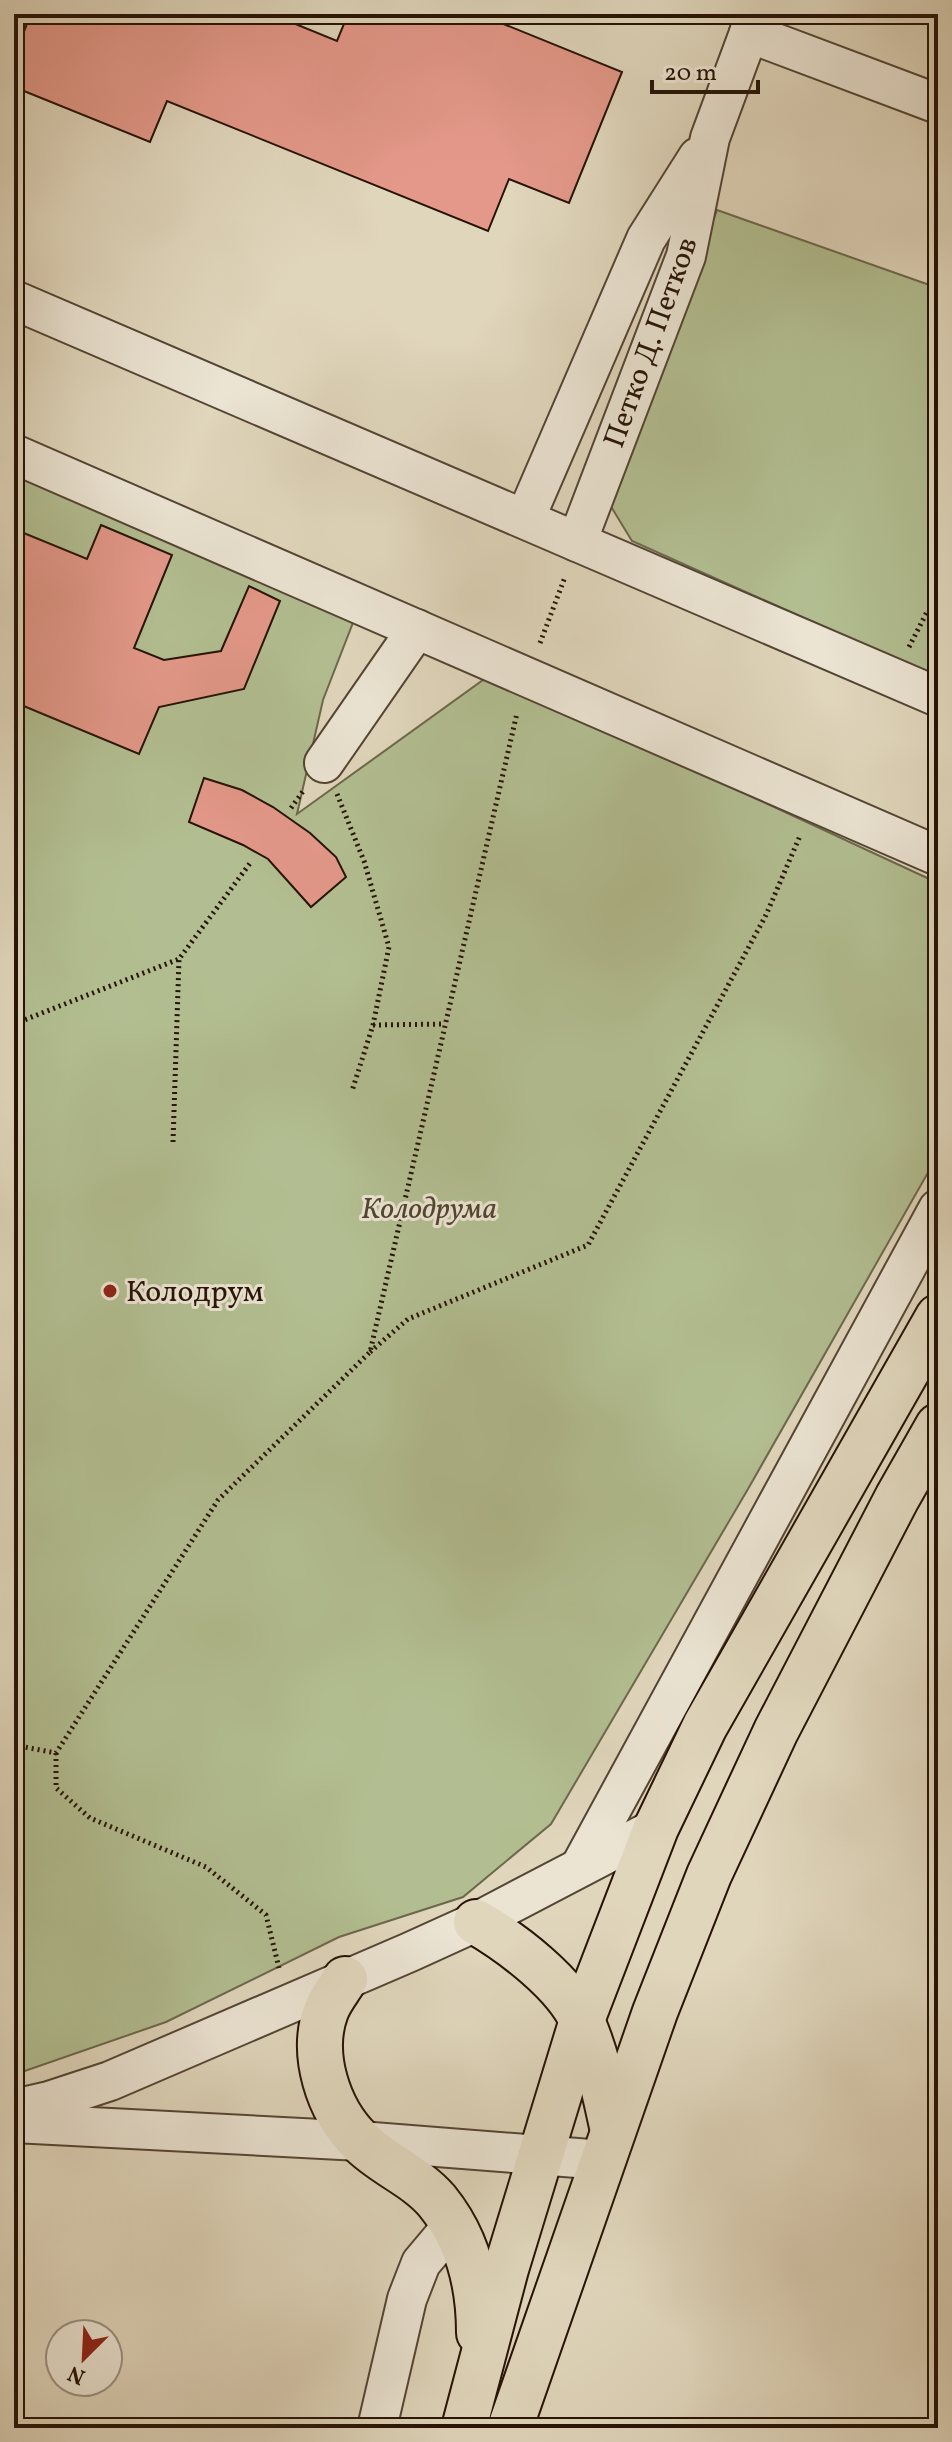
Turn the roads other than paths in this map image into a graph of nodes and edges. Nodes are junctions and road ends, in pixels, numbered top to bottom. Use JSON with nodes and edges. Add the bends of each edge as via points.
{"nodes":[{"id":1,"x":752,"y":24,"type":"edge"},
{"id":2,"x":938,"y":104,"type":"edge"},
{"id":3,"x":710,"y":138,"type":"junction"},
{"id":4,"x":14,"y":300,"type":"edge"},
{"id":5,"x":14,"y":454,"type":"edge"},
{"id":6,"x":525,"y":519,"type":"junction"},
{"id":7,"x":577,"y":542,"type":"junction"},
{"id":8,"x":417,"y":629,"type":"junction"},
{"id":9,"x":938,"y":697,"type":"edge"},
{"id":10,"x":324,"y":763,"type":"road end"},
{"id":11,"x":938,"y":856,"type":"edge"},
{"id":12,"x":938,"y":1209,"type":"edge"},
{"id":13,"x":938,"y":1317,"type":"edge"},
{"id":14,"x":938,"y":1426,"type":"edge"},
{"id":15,"x":656,"y":1828,"type":"junction"},
{"id":16,"x":580,"y":1867,"type":"junction"},
{"id":17,"x":476,"y":1922,"type":"junction"},
{"id":18,"x":345,"y":1979,"type":"junction"},
{"id":19,"x":582,"y":2020,"type":"junction"},
{"id":20,"x":14,"y":2109,"type":"edge"},
{"id":21,"x":14,"y":2123,"type":"edge"},
{"id":22,"x":360,"y":2141,"type":"junction"},
{"id":23,"x":608,"y":2146,"type":"junction"},
{"id":24,"x":540,"y":2154,"type":"junction"},
{"id":25,"x":453,"y":2225,"type":"junction"},
{"id":26,"x":479,"y":2372,"type":"junction"},
{"id":27,"x":377,"y":2428,"type":"edge"},
{"id":28,"x":464,"y":2428,"type":"edge"},
{"id":29,"x":510,"y":2428,"type":"edge"}],
"edges":[{"from":1,"to":2,"type":"street"},
{"from":1,"to":3,"type":"street","name":"Петко Д. Петков"},
{"from":3,"to":6,"type":"street","name":"Петко Д. Петков","via":[[646,239]]},
{"from":3,"to":7,"type":"street","name":"Петко Д. Петков","via":[[686,256]]},
{"from":4,"to":6,"type":"street"},
{"from":5,"to":8,"type":"street"},
{"from":6,"to":7,"type":"street"},
{"from":7,"to":9,"type":"street"},
{"from":8,"to":10,"type":"street"},
{"from":8,"to":11,"type":"street"},
{"from":12,"to":16,"type":"street"},
{"from":13,"to":15,"type":"main road","via":[[705,1726]]},
{"from":14,"to":23,"type":"main road","via":[[776,1731],[716,1861]]},
{"from":15,"to":16,"type":"street"},
{"from":15,"to":19,"type":"main road"},
{"from":16,"to":17,"type":"street"},
{"from":17,"to":18,"type":"street"},
{"from":17,"to":19,"type":"main road","via":[[535,1964]]},
{"from":18,"to":20,"type":"street","via":[[110,2081]]},
{"from":18,"to":22,"type":"main road","via":[[326,2012],[320,2051],[330,2100]]},
{"from":19,"to":23,"type":"main road","via":[[600,2071]]},
{"from":19,"to":24,"type":"main road"},
{"from":21,"to":22,"type":"street"},
{"from":22,"to":24,"type":"street"},
{"from":22,"to":25,"type":"main road","via":[[436,2199]]},
{"from":23,"to":24,"type":"street"},
{"from":23,"to":29,"type":"main road"},
{"from":24,"to":26,"type":"main road"},
{"from":25,"to":26,"type":"main road","via":[[477,2292]]},
{"from":25,"to":27,"type":"street","via":[[421,2263],[412,2287]]},
{"from":26,"to":28,"type":"main road"}]}
